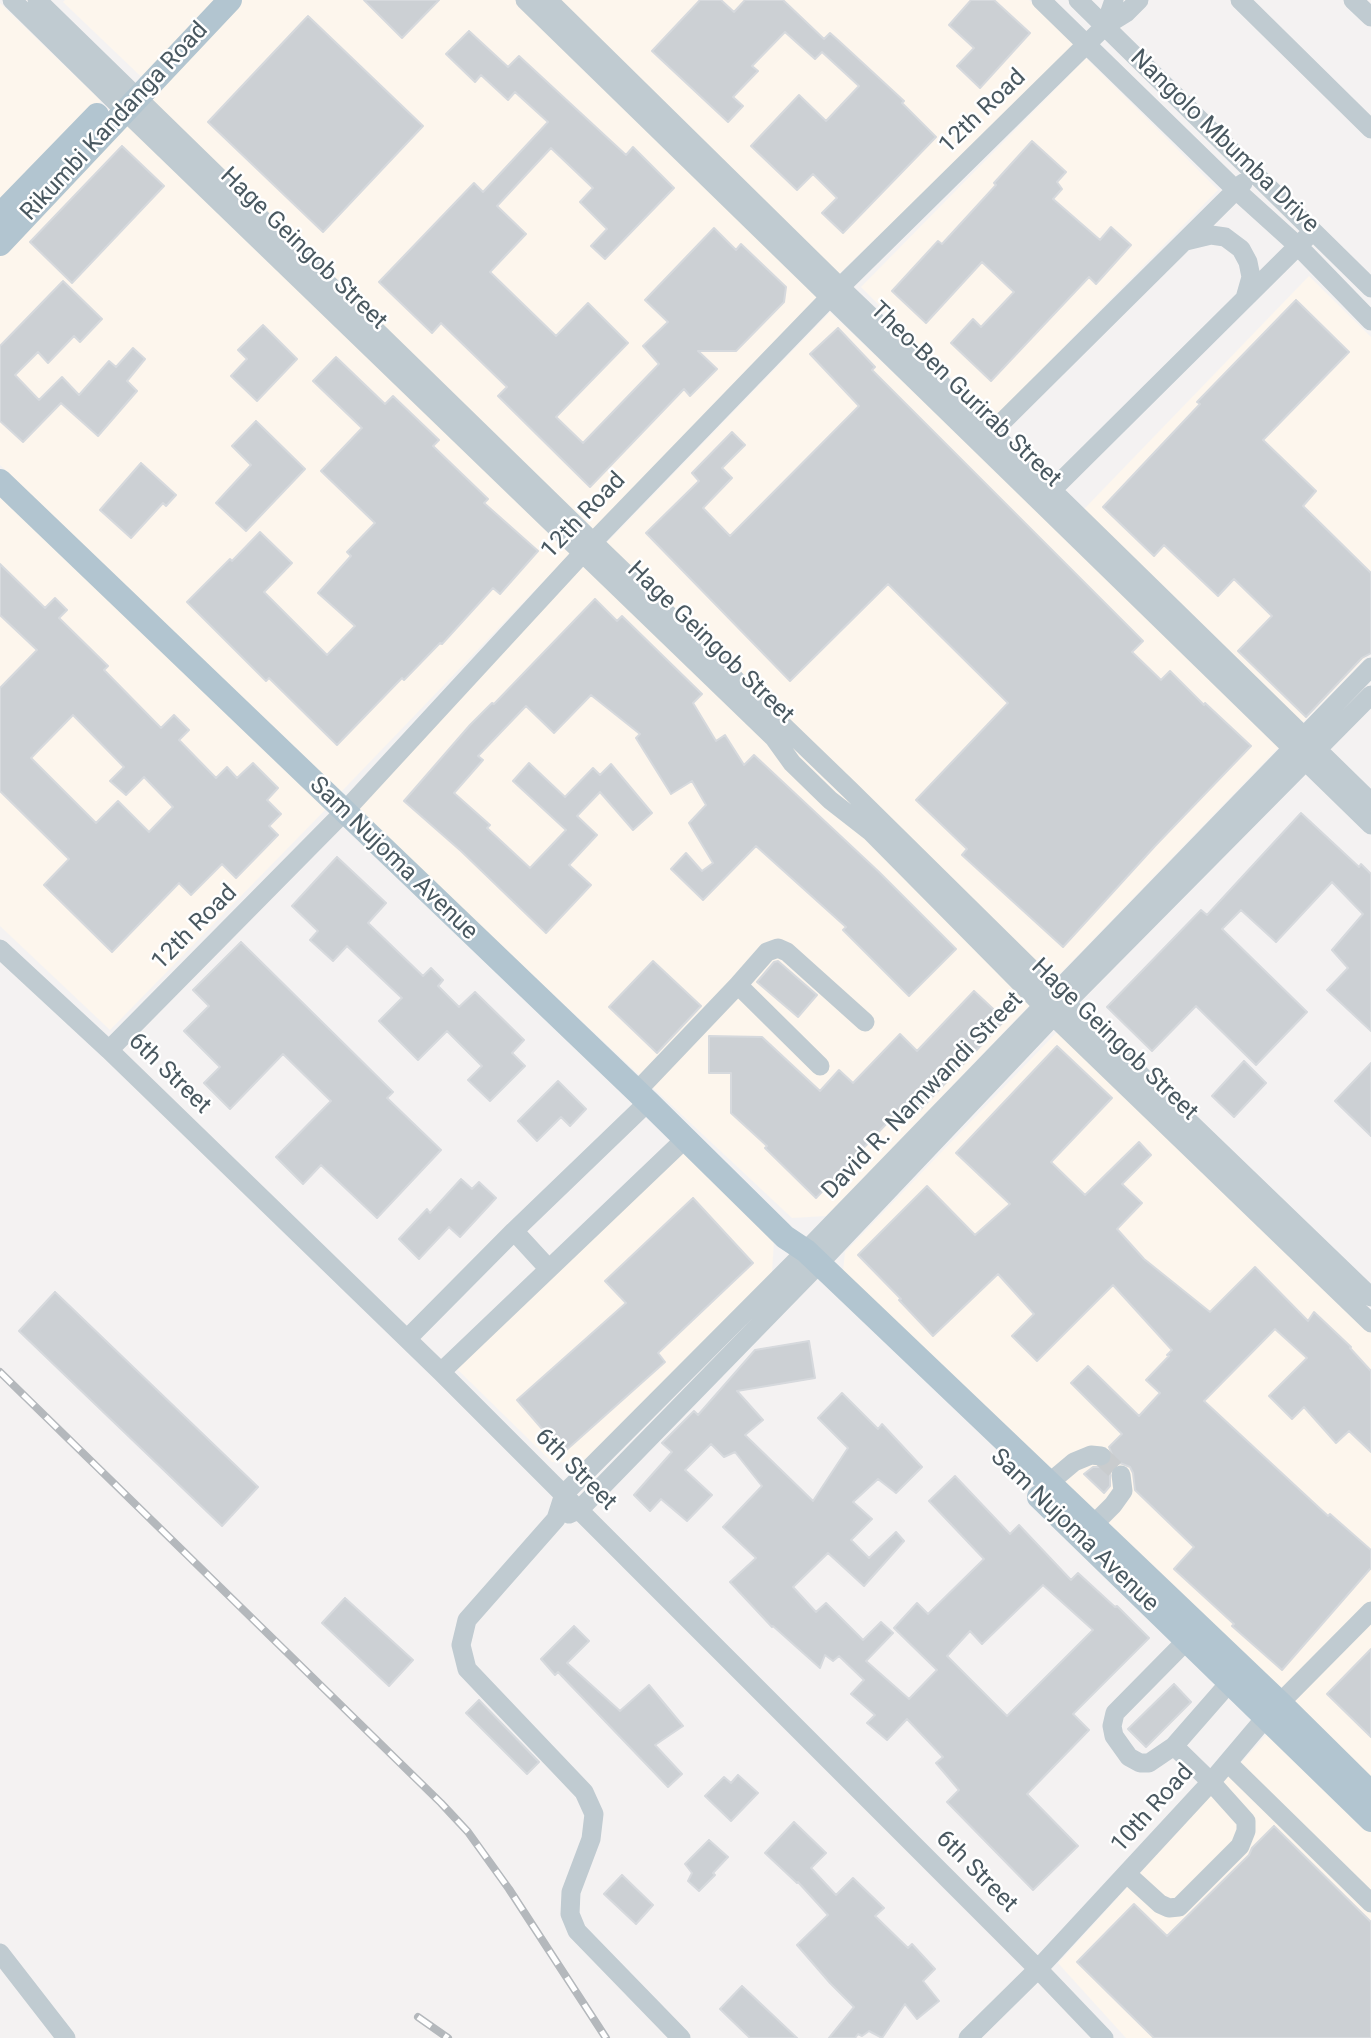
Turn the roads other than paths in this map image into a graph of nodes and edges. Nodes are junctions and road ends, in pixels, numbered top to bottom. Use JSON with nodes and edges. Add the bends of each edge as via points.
{"nodes":[{"id":1,"x":12,"y":0,"type":"edge"},
{"id":2,"x":37,"y":0,"type":"edge"},
{"id":3,"x":208,"y":0,"type":"edge"},
{"id":4,"x":230,"y":0,"type":"edge"},
{"id":5,"x":525,"y":0,"type":"edge"},
{"id":6,"x":548,"y":0,"type":"edge"},
{"id":7,"x":1041,"y":0,"type":"edge"},
{"id":8,"x":1078,"y":0,"type":"edge"},
{"id":9,"x":1114,"y":0,"type":"edge"},
{"id":10,"x":1139,"y":0,"type":"edge"},
{"id":11,"x":1240,"y":0,"type":"edge"},
{"id":12,"x":1353,"y":0,"type":"edge"},
{"id":13,"x":1371,"y":18,"type":"edge"},
{"id":14,"x":1105,"y":26,"type":"junction"},
{"id":15,"x":1088,"y":44,"type":"junction"},
{"id":16,"x":125,"y":98,"type":"junction"},
{"id":17,"x":1371,"y":129,"type":"edge"},
{"id":18,"x":1254,"y":173,"type":"junction"},
{"id":19,"x":1236,"y":190,"type":"junction"},
{"id":20,"x":0,"y":215,"type":"edge"},
{"id":21,"x":1313,"y":231,"type":"junction"},
{"id":22,"x":1186,"y":241,"type":"junction"},
{"id":23,"x":0,"y":244,"type":"edge"},
{"id":24,"x":1297,"y":246,"type":"junction"},
{"id":25,"x":1371,"y":288,"type":"edge"},
{"id":26,"x":835,"y":293,"type":"junction"},
{"id":27,"x":1244,"y":300,"type":"junction"},
{"id":28,"x":1371,"y":321,"type":"edge"},
{"id":29,"x":986,"y":438,"type":"junction"},
{"id":30,"x":0,"y":481,"type":"edge"},
{"id":31,"x":1047,"y":495,"type":"junction"},
{"id":32,"x":588,"y":547,"type":"junction"},
{"id":33,"x":1371,"y":667,"type":"edge"},
{"id":34,"x":1371,"y":695,"type":"edge"},
{"id":35,"x":1305,"y":749,"type":"junction"},
{"id":36,"x":1371,"y":802,"type":"edge"},
{"id":37,"x":344,"y":812,"type":"junction"},
{"id":38,"x":1371,"y":825,"type":"edge"},
{"id":39,"x":0,"y":949,"type":"edge"},
{"id":40,"x":737,"y":985,"type":"junction"},
{"id":41,"x":1055,"y":1004,"type":"junction"},
{"id":42,"x":865,"y":1022,"type":"dead end"},
{"id":43,"x":109,"y":1050,"type":"junction"},
{"id":44,"x":820,"y":1066,"type":"dead end"},
{"id":45,"x":642,"y":1097,"type":"junction"},
{"id":46,"x":685,"y":1139,"type":"junction"},
{"id":47,"x":514,"y":1231,"type":"junction"},
{"id":48,"x":807,"y":1262,"type":"junction"},
{"id":49,"x":548,"y":1268,"type":"junction"},
{"id":50,"x":1371,"y":1297,"type":"edge"},
{"id":51,"x":1371,"y":1323,"type":"edge"},
{"id":52,"x":407,"y":1339,"type":"junction"},
{"id":53,"x":441,"y":1371,"type":"junction"},
{"id":54,"x":1101,"y":1456,"type":"dead end"},
{"id":55,"x":1121,"y":1475,"type":"dead end"},
{"id":56,"x":1049,"y":1483,"type":"junction"},
{"id":57,"x":564,"y":1494,"type":"junction"},
{"id":58,"x":580,"y":1509,"type":"junction"},
{"id":59,"x":556,"y":1519,"type":"junction"},
{"id":60,"x":1093,"y":1525,"type":"junction"},
{"id":61,"x":1371,"y":1611,"type":"edge"},
{"id":62,"x":1187,"y":1640,"type":"junction"},
{"id":63,"x":1230,"y":1682,"type":"junction"},
{"id":64,"x":1273,"y":1710,"type":"junction"},
{"id":65,"x":1174,"y":1746,"type":"junction"},
{"id":66,"x":1228,"y":1763,"type":"junction"},
{"id":67,"x":1211,"y":1782,"type":"junction"},
{"id":68,"x":1371,"y":1793,"type":"edge"},
{"id":69,"x":1371,"y":1821,"type":"edge"},
{"id":70,"x":1127,"y":1874,"type":"junction"},
{"id":71,"x":1371,"y":1903,"type":"edge"},
{"id":72,"x":0,"y":1953,"type":"edge"},
{"id":73,"x":1038,"y":1969,"type":"junction"},
{"id":74,"x":65,"y":2038,"type":"edge"},
{"id":75,"x":681,"y":2038,"type":"edge"},
{"id":76,"x":968,"y":2038,"type":"edge"},
{"id":77,"x":1104,"y":2038,"type":"edge"}],
"edges":[{"from":1,"to":16,"type":"street","name":"Hage Geingob Street"},
{"from":2,"to":16,"type":"street","name":"Hage Geingob Street"},
{"from":3,"to":16,"type":"main road","name":"Rikumbi Kandanga Road"},
{"from":4,"to":16,"type":"main road","name":"Rikumbi Kandanga Road"},
{"from":5,"to":26,"type":"street","name":"Theo-Ben Gurirab Street"},
{"from":6,"to":26,"type":"street","name":"Theo-Ben Gurirab Street"},
{"from":7,"to":15,"type":"street","name":"Nangolo Mbumba Drive"},
{"from":8,"to":14,"type":"street","name":"Nangolo Mbumba Drive"},
{"from":9,"to":14,"type":"street"},
{"from":10,"to":14,"type":"street"},
{"from":11,"to":17,"type":"street"},
{"from":12,"to":13,"type":"street"},
{"from":14,"to":15,"type":"street","name":"12th Road"},
{"from":14,"to":18,"type":"street","name":"Nangolo Mbumba Drive"},
{"from":15,"to":19,"type":"street","name":"Nangolo Mbumba Drive"},
{"from":15,"to":26,"type":"street","name":"12th Road"},
{"from":16,"to":20,"type":"main road","name":"Rikumbi Kandanga Road"},
{"from":16,"to":23,"type":"main road","name":"Rikumbi Kandanga Road"},
{"from":16,"to":32,"type":"street","name":"Hage Geingob Street"},
{"from":18,"to":19,"type":"street"},
{"from":18,"to":21,"type":"street","name":"Nangolo Mbumba Drive"},
{"from":19,"to":22,"type":"street"},
{"from":19,"to":24,"type":"street","name":"Nangolo Mbumba Drive"},
{"from":21,"to":24,"type":"street"},
{"from":21,"to":25,"type":"street","name":"Nangolo Mbumba Drive"},
{"from":22,"to":27,"type":"street","via":[[1225,237],[1241,249],[1251,277]]},
{"from":22,"to":29,"type":"street"},
{"from":24,"to":27,"type":"street"},
{"from":24,"to":28,"type":"street","name":"Nangolo Mbumba Drive"},
{"from":26,"to":29,"type":"street","name":"Theo-Ben Gurirab Street"},
{"from":26,"to":32,"type":"street","name":"12th Road"},
{"from":27,"to":31,"type":"street"},
{"from":29,"to":31,"type":"street","name":"Theo-Ben Gurirab Street"},
{"from":30,"to":37,"type":"main road","name":"Sam Nujoma Avenue"},
{"from":31,"to":35,"type":"street","name":"Theo-Ben Gurirab Street"},
{"from":32,"to":37,"type":"street","name":"12th Road"},
{"from":32,"to":41,"type":"street","name":"Hage Geingob Street"},
{"from":33,"to":35,"type":"street","name":"David R. Namwandi Street"},
{"from":34,"to":35,"type":"street","name":"David R. Namwandi Street"},
{"from":35,"to":36,"type":"street","name":"Theo-Ben Gurirab Street"},
{"from":35,"to":38,"type":"street","name":"Theo-Ben Gurirab Street"},
{"from":35,"to":41,"type":"street","name":"David R. Namwandi Street"},
{"from":37,"to":43,"type":"street","name":"12th Road"},
{"from":37,"to":45,"type":"main road","name":"Sam Nujoma Avenue"},
{"from":39,"to":43,"type":"street","name":"6th Street"},
{"from":40,"to":42,"type":"street","via":[[767,952],[778,947]]},
{"from":40,"to":44,"type":"street"},
{"from":40,"to":45,"type":"street"},
{"from":41,"to":48,"type":"street","name":"David R. Namwandi Street"},
{"from":41,"to":50,"type":"street","name":"Hage Geingob Street"},
{"from":41,"to":51,"type":"street","name":"Hage Geingob Street"},
{"from":43,"to":52,"type":"street","name":"6th Street"},
{"from":45,"to":46,"type":"main road","name":"Sam Nujoma Avenue"},
{"from":45,"to":47,"type":"street"},
{"from":46,"to":48,"type":"main road","name":"Sam Nujoma Avenue"},
{"from":46,"to":49,"type":"street"},
{"from":47,"to":49,"type":"street"},
{"from":47,"to":52,"type":"street"},
{"from":48,"to":56,"type":"main road","name":"Sam Nujoma Avenue"},
{"from":48,"to":57,"type":"street","name":"David R. Namwandi Street"},
{"from":48,"to":58,"type":"street","name":"David R. Namwandi Street"},
{"from":48,"to":62,"type":"main road","name":"Sam Nujoma Avenue"},
{"from":49,"to":53,"type":"street"},
{"from":52,"to":53,"type":"street","name":"6th Street"},
{"from":53,"to":57,"type":"street","name":"6th Street"},
{"from":54,"to":56,"type":"street","via":[[1074,1462]]},
{"from":55,"to":60,"type":"street","via":[[1123,1492]]},
{"from":56,"to":60,"type":"main road","name":"Sam Nujoma Avenue"},
{"from":57,"to":58,"type":"street","name":"6th Street"},
{"from":57,"to":59,"type":"street"},
{"from":58,"to":59,"type":"street"},
{"from":58,"to":73,"type":"street","name":"6th Street"},
{"from":59,"to":75,"type":"street","via":[[467,1620],[461,1644],[467,1669],[583,1792],[594,1814],[569,1914],[577,1931]]},
{"from":60,"to":64,"type":"main road","name":"Sam Nujoma Avenue"},
{"from":61,"to":64,"type":"street","name":"10th Road"},
{"from":62,"to":63,"type":"main road","name":"Sam Nujoma Avenue"},
{"from":62,"to":65,"type":"street","via":[[1115,1713],[1112,1726],[1129,1757],[1140,1763],[1149,1763]]},
{"from":63,"to":64,"type":"main road","name":"Sam Nujoma Avenue"},
{"from":63,"to":65,"type":"street"},
{"from":64,"to":66,"type":"street","name":"10th Road"},
{"from":64,"to":68,"type":"main road","name":"Sam Nujoma Avenue"},
{"from":64,"to":69,"type":"main road","name":"Sam Nujoma Avenue"},
{"from":65,"to":67,"type":"street"},
{"from":66,"to":67,"type":"street","name":"10th Road"},
{"from":66,"to":71,"type":"street"},
{"from":67,"to":70,"type":"street","name":"10th Road"},
{"from":67,"to":70,"type":"street","via":[[1246,1821],[1240,1846],[1179,1907],[1160,1904]]},
{"from":70,"to":73,"type":"street","name":"10th Road"},
{"from":72,"to":74,"type":"street"},
{"from":73,"to":76,"type":"street","name":"10th Road"},
{"from":73,"to":77,"type":"street","name":"6th Street"}]}
